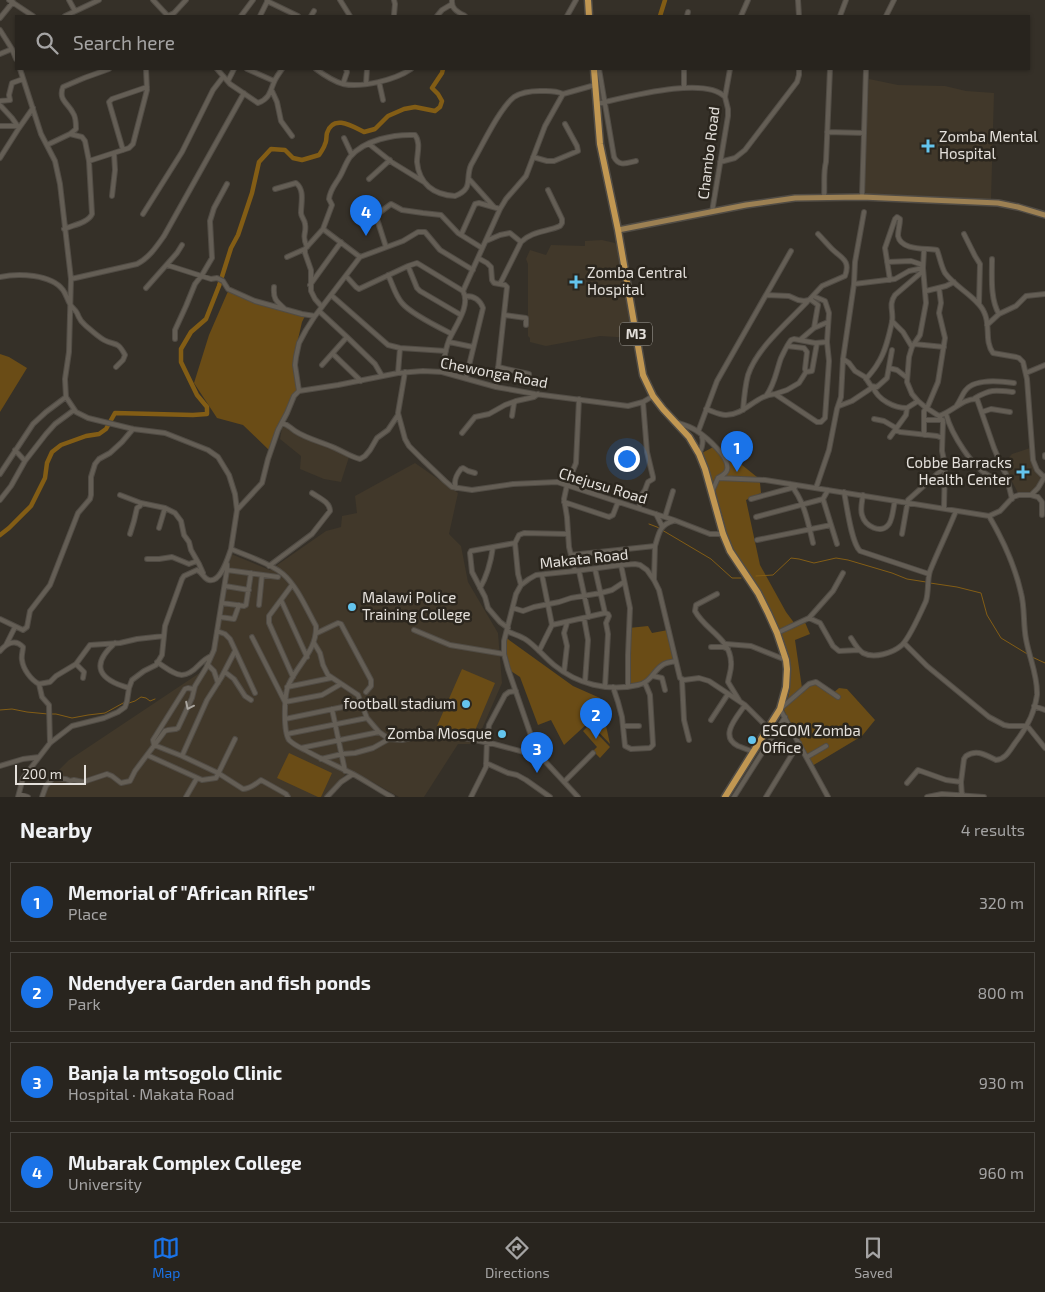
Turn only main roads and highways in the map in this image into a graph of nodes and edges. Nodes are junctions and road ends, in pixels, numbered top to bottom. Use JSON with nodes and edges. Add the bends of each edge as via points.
{"nodes":[{"id":1,"x":588,"y":0,"type":"edge"},
{"id":2,"x":589,"y":15,"type":"edge"},
{"id":3,"x":594,"y":70,"type":"edge"},
{"id":4,"x":1045,"y":215,"type":"edge"},
{"id":5,"x":618,"y":230,"type":"junction"},
{"id":6,"x":725,"y":797,"type":"edge"}],
"edges":[{"from":1,"to":2,"type":"highway"},
{"from":3,"to":5,"type":"highway","number":"M3","via":[[600,144]]},
{"from":4,"to":5,"type":"main road","via":[[998,203],[795,198]]},
{"from":5,"to":6,"type":"highway","number":"M3","via":[[646,384],[699,454],[723,534],[768,613],[786,660],[786,687],[780,709]]}]}
